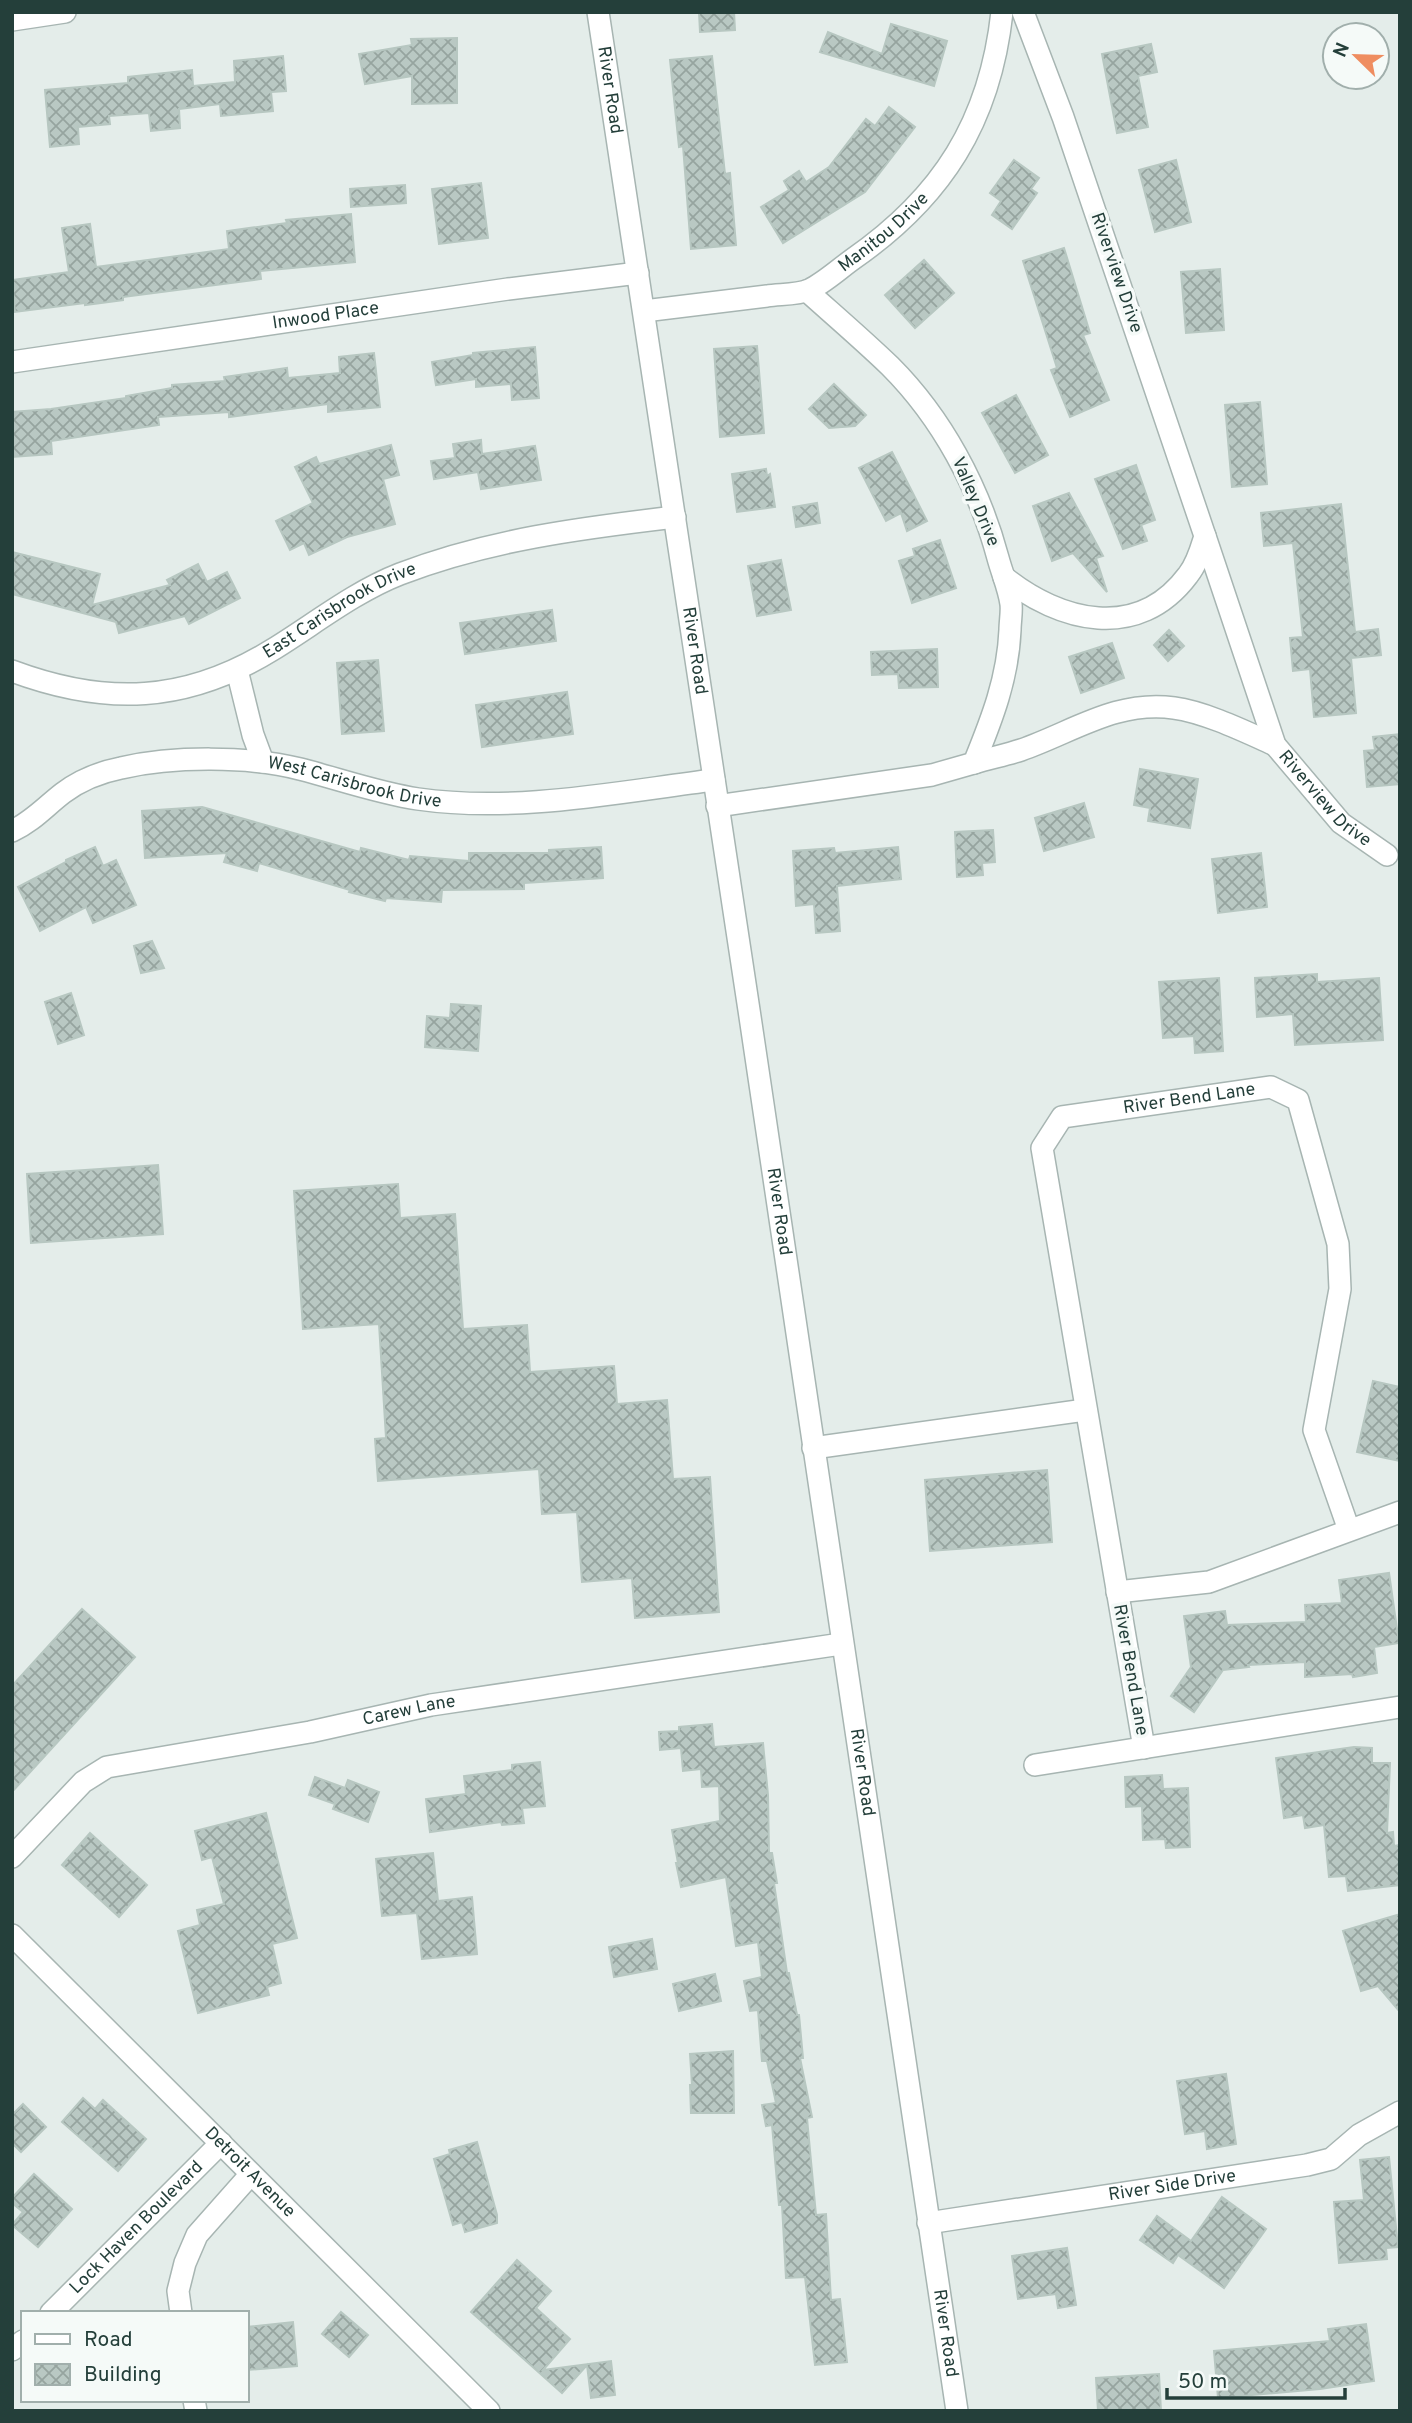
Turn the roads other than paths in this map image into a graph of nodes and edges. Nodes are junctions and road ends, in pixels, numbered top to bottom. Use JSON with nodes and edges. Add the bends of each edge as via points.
{"nodes":[{"id":1,"x":65,"y":12,"type":"edge"},
{"id":2,"x":598,"y":12,"type":"edge"},
{"id":3,"x":1002,"y":12,"type":"edge"},
{"id":4,"x":1023,"y":12,"type":"edge"},
{"id":5,"x":12,"y":20,"type":"edge"},
{"id":6,"x":638,"y":273,"type":"junction"},
{"id":7,"x":807,"y":291,"type":"junction"},
{"id":8,"x":645,"y":311,"type":"junction"},
{"id":9,"x":12,"y":362,"type":"edge"},
{"id":10,"x":675,"y":516,"type":"junction"},
{"id":11,"x":1205,"y":536,"type":"junction"},
{"id":12,"x":1003,"y":577,"type":"junction"},
{"id":13,"x":237,"y":670,"type":"junction"},
{"id":14,"x":12,"y":671,"type":"edge"},
{"id":15,"x":1275,"y":745,"type":"junction"},
{"id":16,"x":263,"y":762,"type":"junction"},
{"id":17,"x":974,"y":762,"type":"junction"},
{"id":18,"x":714,"y":780,"type":"junction"},
{"id":19,"x":717,"y":806,"type":"junction"},
{"id":20,"x":12,"y":831,"type":"edge"},
{"id":21,"x":1387,"y":855,"type":"dead end"},
{"id":22,"x":1085,"y":1410,"type":"junction"},
{"id":23,"x":813,"y":1448,"type":"junction"},
{"id":24,"x":1400,"y":1512,"type":"edge"},
{"id":25,"x":1349,"y":1530,"type":"junction"},
{"id":26,"x":1117,"y":1592,"type":"junction"},
{"id":27,"x":841,"y":1644,"type":"junction"},
{"id":28,"x":1400,"y":1707,"type":"edge"},
{"id":29,"x":1144,"y":1748,"type":"junction"},
{"id":30,"x":1035,"y":1765,"type":"dead end"},
{"id":31,"x":12,"y":1857,"type":"edge"},
{"id":32,"x":12,"y":1934,"type":"edge"},
{"id":33,"x":1400,"y":2112,"type":"edge"},
{"id":34,"x":221,"y":2143,"type":"junction"},
{"id":35,"x":251,"y":2174,"type":"junction"},
{"id":36,"x":928,"y":2223,"type":"junction"},
{"id":37,"x":53,"y":2311,"type":"edge"},
{"id":38,"x":181,"y":2311,"type":"edge"},
{"id":39,"x":489,"y":2411,"type":"edge"},
{"id":40,"x":957,"y":2411,"type":"edge"}],
"edges":[{"from":1,"to":5,"type":"street"},
{"from":2,"to":6,"type":"street","name":"River Road"},
{"from":3,"to":7,"type":"street","name":"Manitou Drive","via":[[984,93],[943,176],[903,221]]},
{"from":4,"to":11,"type":"street","name":"Riverview Drive"},
{"from":6,"to":8,"type":"street","name":"River Road"},
{"from":6,"to":9,"type":"street","name":"Inwood Place"},
{"from":7,"to":8,"type":"street","name":"Manitou Drive"},
{"from":7,"to":12,"type":"street","name":"Valley Drive","via":[[890,366],[939,426],[990,527]]},
{"from":8,"to":10,"type":"street","name":"River Road"},
{"from":10,"to":13,"type":"street","name":"East Carisbrook Drive","via":[[580,528],[447,557],[396,576]]},
{"from":10,"to":18,"type":"street","name":"River Road"},
{"from":11,"to":12,"type":"street","via":[[1189,574],[1171,594],[1154,607],[1126,616],[1077,617],[1048,606]]},
{"from":11,"to":15,"type":"street","name":"Riverview Drive"},
{"from":12,"to":17,"type":"street","name":"Valley Drive","via":[[1011,604],[1005,678]]},
{"from":13,"to":14,"type":"street","name":"East Carisbrook Drive","via":[[197,685],[122,695],[47,685]]},
{"from":13,"to":16,"type":"street"},
{"from":15,"to":17,"type":"street","via":[[1177,708],[1150,706],[1121,709],[1022,750]]},
{"from":15,"to":21,"type":"street","name":"Riverview Drive","via":[[1341,823]]},
{"from":16,"to":18,"type":"street","name":"West Carisbrook Drive","via":[[418,799],[478,804]]},
{"from":16,"to":20,"type":"street","name":"West Carisbrook Drive","via":[[212,760],[120,768],[65,792]]},
{"from":17,"to":19,"type":"street","via":[[932,775]]},
{"from":18,"to":19,"type":"street","name":"River Road"},
{"from":19,"to":23,"type":"street","name":"River Road"},
{"from":22,"to":23,"type":"street"},
{"from":22,"to":25,"type":"street","name":"River Bend Lane","via":[[1042,1148],[1054,1127],[1062,1117],[1271,1087],[1298,1100],[1338,1244],[1340,1289],[1314,1430]]},
{"from":22,"to":26,"type":"street","name":"River Bend Lane"},
{"from":23,"to":27,"type":"street","name":"River Road"},
{"from":24,"to":25,"type":"street","name":"River Bend Lane"},
{"from":25,"to":26,"type":"street","name":"River Bend Lane","via":[[1209,1583]]},
{"from":26,"to":29,"type":"street","name":"River Bend Lane"},
{"from":27,"to":31,"type":"street","name":"Carew Lane","via":[[431,1706],[107,1767],[83,1782]]},
{"from":27,"to":36,"type":"street","name":"River Road"},
{"from":28,"to":29,"type":"street"},
{"from":29,"to":30,"type":"street"},
{"from":32,"to":34,"type":"street","name":"Detroit Avenue"},
{"from":33,"to":36,"type":"street","name":"River Side Drive","via":[[1359,2135],[1331,2158],[1307,2165]]},
{"from":34,"to":35,"type":"street","name":"Detroit Avenue"},
{"from":34,"to":37,"type":"street","name":"Lock Haven Boulevard"},
{"from":35,"to":38,"type":"street","via":[[197,2235],[178,2291]]},
{"from":35,"to":39,"type":"street","name":"Detroit Avenue"},
{"from":36,"to":40,"type":"street","name":"River Road"}]}
